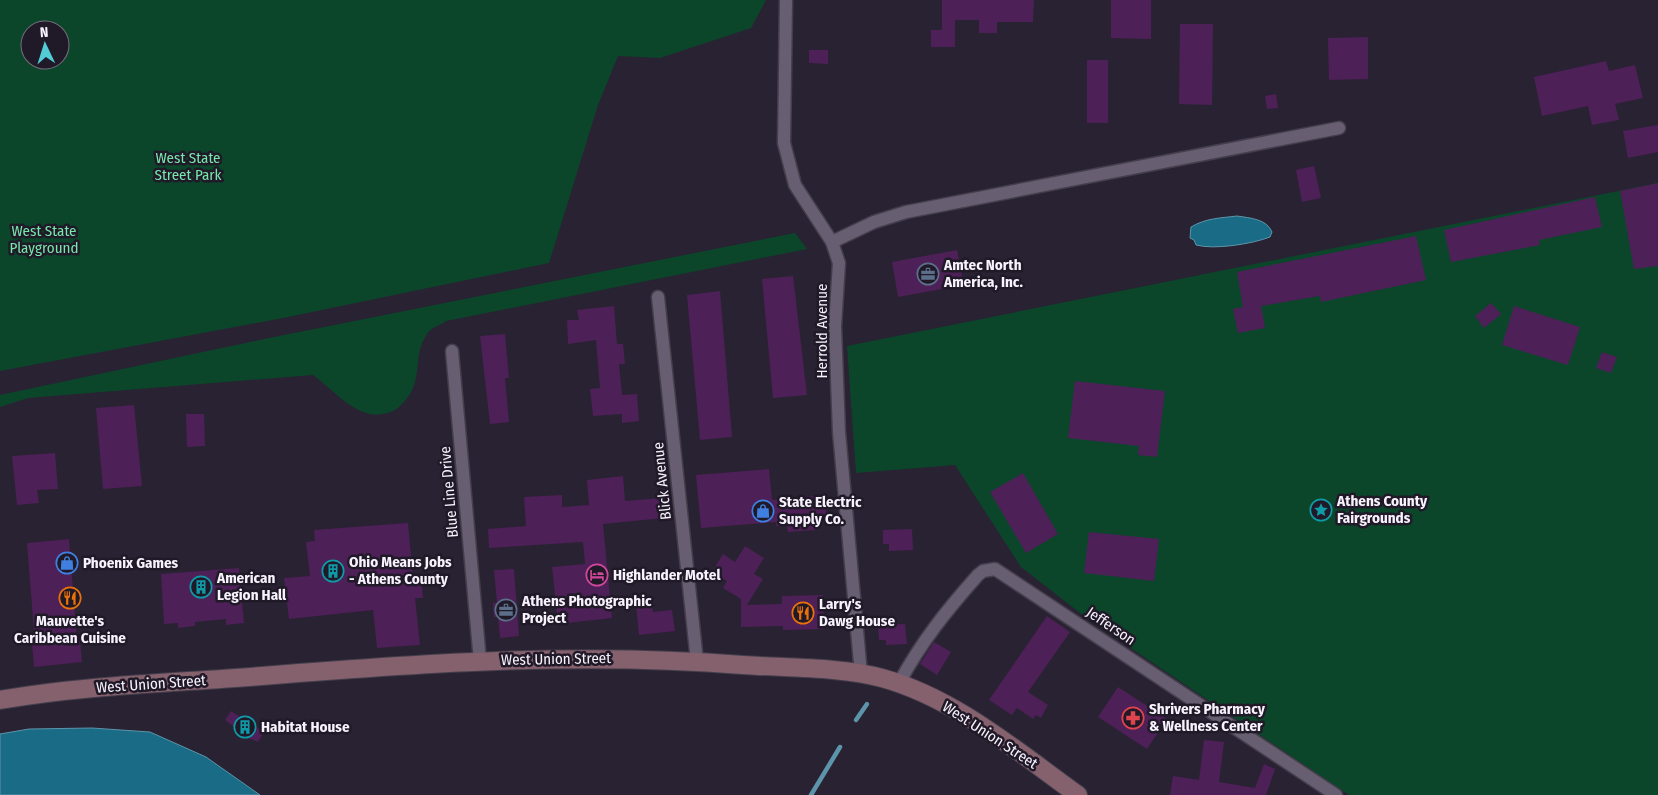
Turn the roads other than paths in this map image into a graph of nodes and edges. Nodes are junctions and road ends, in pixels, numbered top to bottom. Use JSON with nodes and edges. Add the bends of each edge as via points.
{"nodes":[{"id":1,"x":786,"y":0,"type":"edge"},
{"id":2,"x":1339,"y":128,"type":"dead end"},
{"id":3,"x":832,"y":242,"type":"junction"},
{"id":4,"x":658,"y":297,"type":"dead end"},
{"id":5,"x":452,"y":351,"type":"dead end"},
{"id":6,"x":480,"y":661,"type":"junction"},
{"id":7,"x":697,"y":661,"type":"junction"},
{"id":8,"x":861,"y":674,"type":"junction"},
{"id":9,"x":899,"y":683,"type":"junction"},
{"id":10,"x":0,"y":700,"type":"edge"},
{"id":11,"x":1078,"y":795,"type":"edge"},
{"id":12,"x":1336,"y":795,"type":"edge"}],
"edges":[{"from":1,"to":3,"type":"street","name":"Herrold Avenue","via":[[784,143],[787,163],[802,198]]},
{"from":2,"to":3,"type":"street","via":[[906,212],[874,222]]},
{"from":3,"to":8,"type":"street","name":"Herrold Avenue","via":[[839,264],[835,326],[839,432]]},
{"from":4,"to":7,"type":"street","name":"Blick Avenue"},
{"from":5,"to":6,"type":"street","name":"Blue Line Drive"},
{"from":6,"to":7,"type":"main road","name":"West Union Street","via":[[585,658]]},
{"from":6,"to":10,"type":"main road","name":"West Union Street","via":[[106,687]]},
{"from":7,"to":8,"type":"main road","name":"West Union Street"},
{"from":8,"to":9,"type":"main road","name":"West Union Street"},
{"from":9,"to":11,"type":"main road","name":"West Union Street","via":[[963,714]]},
{"from":9,"to":12,"type":"street","name":"Jefferson","via":[[938,620],[978,575],[995,569]]}]}
